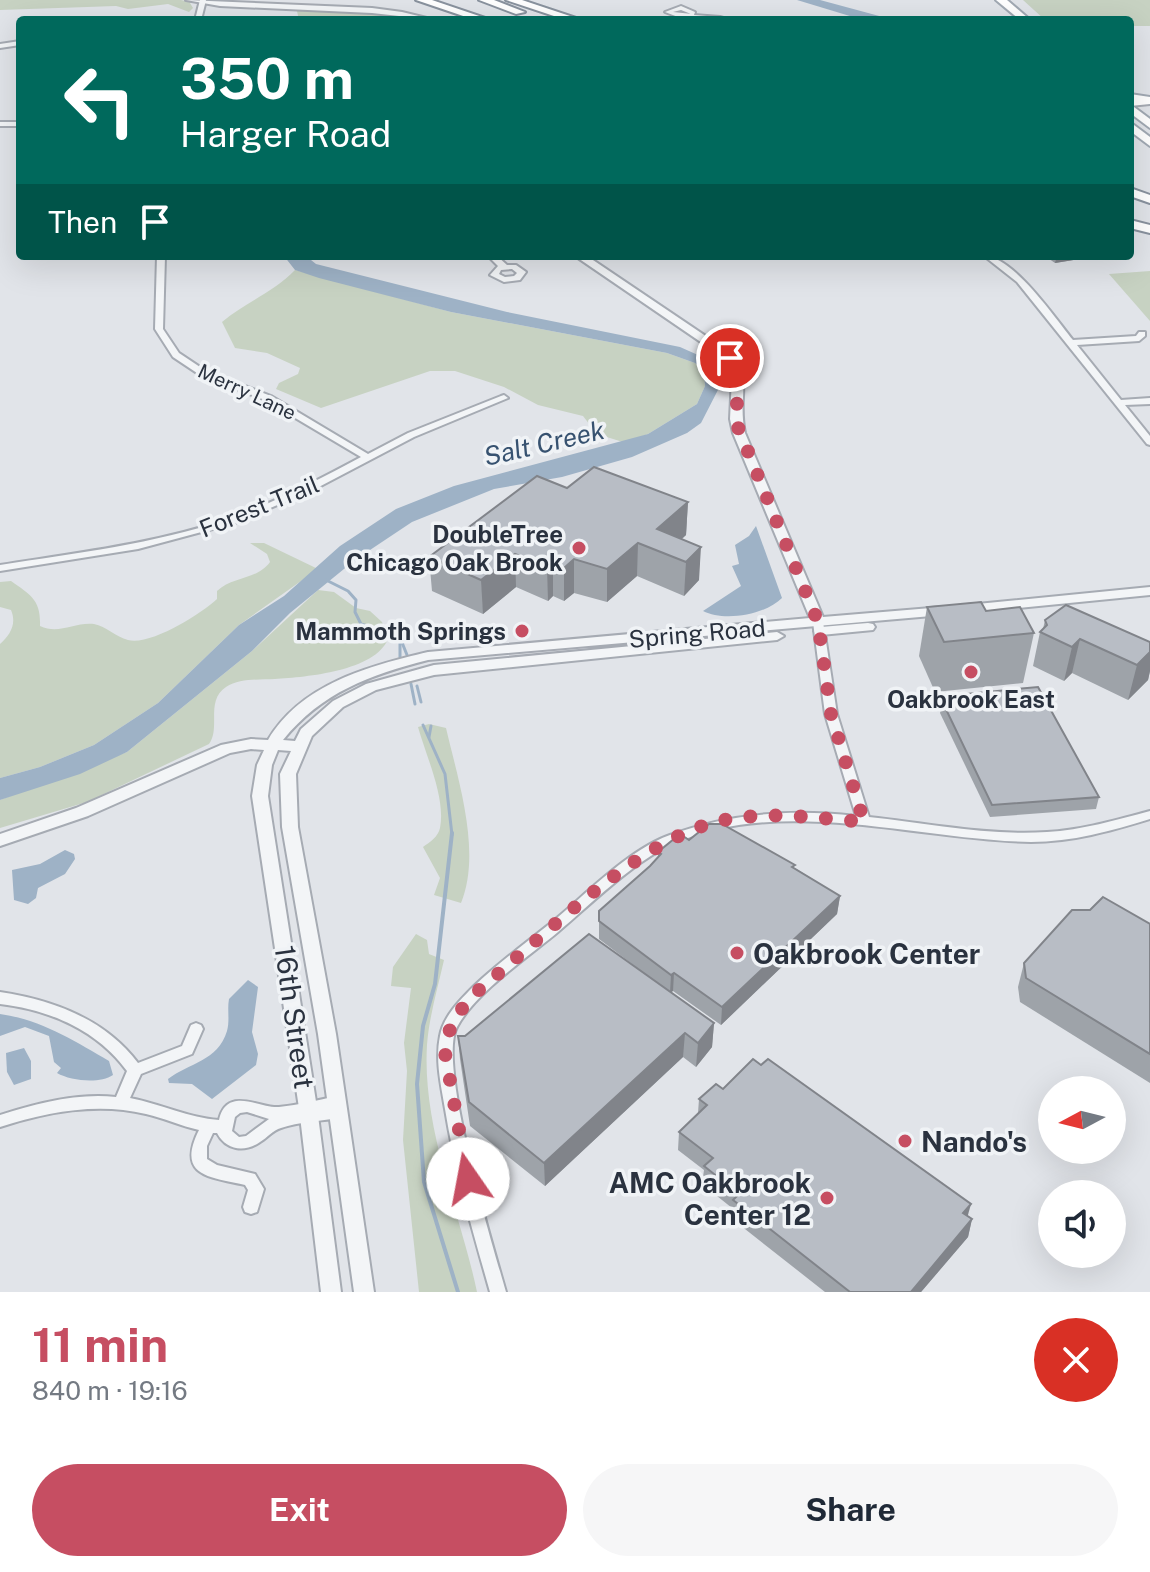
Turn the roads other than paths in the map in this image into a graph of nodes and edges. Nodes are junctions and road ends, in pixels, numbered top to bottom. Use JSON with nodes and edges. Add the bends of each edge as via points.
{"nodes":[{"id":1,"x":190,"y":0,"type":"edge"},
{"id":2,"x":421,"y":0,"type":"edge"},
{"id":3,"x":450,"y":0,"type":"edge"},
{"id":4,"x":511,"y":0,"type":"edge"},
{"id":5,"x":522,"y":0,"type":"edge"},
{"id":6,"x":1003,"y":0,"type":"edge"},
{"id":7,"x":202,"y":1,"type":"edge"},
{"id":8,"x":486,"y":1,"type":"edge"},
{"id":9,"x":543,"y":11,"type":"edge"},
{"id":10,"x":693,"y":13,"type":"dead end"},
{"id":11,"x":415,"y":16,"type":"edge"},
{"id":12,"x":473,"y":16,"type":"edge"},
{"id":13,"x":500,"y":16,"type":"edge"},
{"id":14,"x":708,"y":16,"type":"edge"},
{"id":15,"x":1021,"y":16,"type":"edge"},
{"id":16,"x":1134,"y":108,"type":"edge"},
{"id":17,"x":1150,"y":125,"type":"edge"},
{"id":18,"x":1134,"y":129,"type":"edge"},
{"id":19,"x":1150,"y":143,"type":"edge"},
{"id":20,"x":161,"y":260,"type":"edge"},
{"id":21,"x":496,"y":260,"type":"edge"},
{"id":22,"x":586,"y":260,"type":"edge"},
{"id":23,"x":994,"y":260,"type":"edge"},
{"id":24,"x":504,"y":267,"type":"dead end"},
{"id":25,"x":1142,"y":334,"type":"dead end"},
{"id":26,"x":1071,"y":343,"type":"junction"},
{"id":27,"x":504,"y":398,"type":"dead end"},
{"id":28,"x":1150,"y":401,"type":"edge"},
{"id":29,"x":1119,"y":403,"type":"junction"},
{"id":30,"x":1150,"y":442,"type":"edge"},
{"id":31,"x":367,"y":457,"type":"junction"},
{"id":32,"x":0,"y":568,"type":"edge"},
{"id":33,"x":1150,"y":591,"type":"edge"},
{"id":34,"x":1150,"y":599,"type":"edge"},
{"id":35,"x":819,"y":627,"type":"junction"},
{"id":36,"x":273,"y":744,"type":"junction"},
{"id":37,"x":298,"y":746,"type":"junction"},
{"id":38,"x":1150,"y":815,"type":"edge"},
{"id":39,"x":864,"y":822,"type":"junction"},
{"id":40,"x":0,"y":840,"type":"edge"},
{"id":41,"x":0,"y":998,"type":"edge"},
{"id":42,"x":196,"y":1029,"type":"dead end"},
{"id":43,"x":135,"y":1070,"type":"junction"},
{"id":44,"x":121,"y":1103,"type":"junction"},
{"id":45,"x":338,"y":1107,"type":"junction"},
{"id":46,"x":308,"y":1112,"type":"junction"},
{"id":47,"x":267,"y":1120,"type":"junction"},
{"id":48,"x":0,"y":1121,"type":"edge"},
{"id":49,"x":216,"y":1126,"type":"junction"},
{"id":50,"x":251,"y":1207,"type":"dead end"},
{"id":51,"x":331,"y":1292,"type":"edge"},
{"id":52,"x":364,"y":1292,"type":"edge"},
{"id":53,"x":498,"y":1292,"type":"edge"}],
"edges":[{"from":1,"to":7,"type":"street"},
{"from":2,"to":12,"type":"highway"},
{"from":3,"to":13,"type":"highway"},
{"from":4,"to":9,"type":"highway"},
{"from":5,"to":9,"type":"highway"},
{"from":6,"to":15,"type":"main road"},
{"from":7,"to":11,"type":"street","via":[[382,8]]},
{"from":8,"to":9,"type":"highway","via":[[526,13]]},
{"from":10,"to":14,"type":"street"},
{"from":16,"to":17,"type":"main road"},
{"from":18,"to":19,"type":"main road"},
{"from":20,"to":31,"type":"street","name":"Merry Lane","via":[[159,329],[176,355],[203,373],[268,398]]},
{"from":21,"to":24,"type":"street"},
{"from":22,"to":35,"type":"street","via":[[735,365],[740,378],[734,407],[739,433]]},
{"from":23,"to":26,"type":"street","via":[[1017,277]]},
{"from":25,"to":26,"type":"street"},
{"from":26,"to":29,"type":"street"},
{"from":27,"to":31,"type":"street","name":"Forest Trail"},
{"from":28,"to":29,"type":"street"},
{"from":29,"to":30,"type":"street"},
{"from":31,"to":32,"type":"street","name":"Forest Trail","via":[[280,503],[204,529],[138,546]]},
{"from":33,"to":35,"type":"street","name":"Spring Road"},
{"from":34,"to":35,"type":"street","name":"Spring Road"},
{"from":35,"to":36,"type":"street","name":"Spring Road","via":[[428,656],[362,673],[321,694],[292,717]]},
{"from":35,"to":37,"type":"street","name":"Spring Road","via":[[434,670],[371,687],[338,704]]},
{"from":35,"to":39,"type":"street","via":[[831,714]]},
{"from":36,"to":37,"type":"street"},
{"from":36,"to":40,"type":"street","via":[[216,752],[82,812]]},
{"from":36,"to":46,"type":"street","name":"16th Street","via":[[260,779],[260,796]]},
{"from":37,"to":45,"type":"street","name":"16th Street","via":[[288,774],[290,827]]},
{"from":38,"to":39,"type":"street","via":[[1033,838]]},
{"from":39,"to":53,"type":"street","via":[[748,817],[668,840],[635,861],[459,1011],[446,1035],[445,1053],[461,1149]]},
{"from":41,"to":43,"type":"street","via":[[39,1006],[85,1027],[117,1047]]},
{"from":42,"to":43,"type":"street","via":[[194,1040],[179,1056]]},
{"from":43,"to":44,"type":"street"},
{"from":44,"to":48,"type":"street","via":[[65,1104]]},
{"from":44,"to":49,"type":"street"},
{"from":45,"to":46,"type":"street"},
{"from":45,"to":52,"type":"street","name":"16th Street"},
{"from":46,"to":47,"type":"street"},
{"from":46,"to":51,"type":"street","name":"16th Street"},
{"from":47,"to":49,"type":"street","via":[[256,1106],[241,1106]]},
{"from":47,"to":49,"type":"street","via":[[253,1141],[239,1143]]},
{"from":49,"to":50,"type":"street","via":[[199,1146],[199,1162],[213,1171],[250,1179],[256,1189]]}]}
